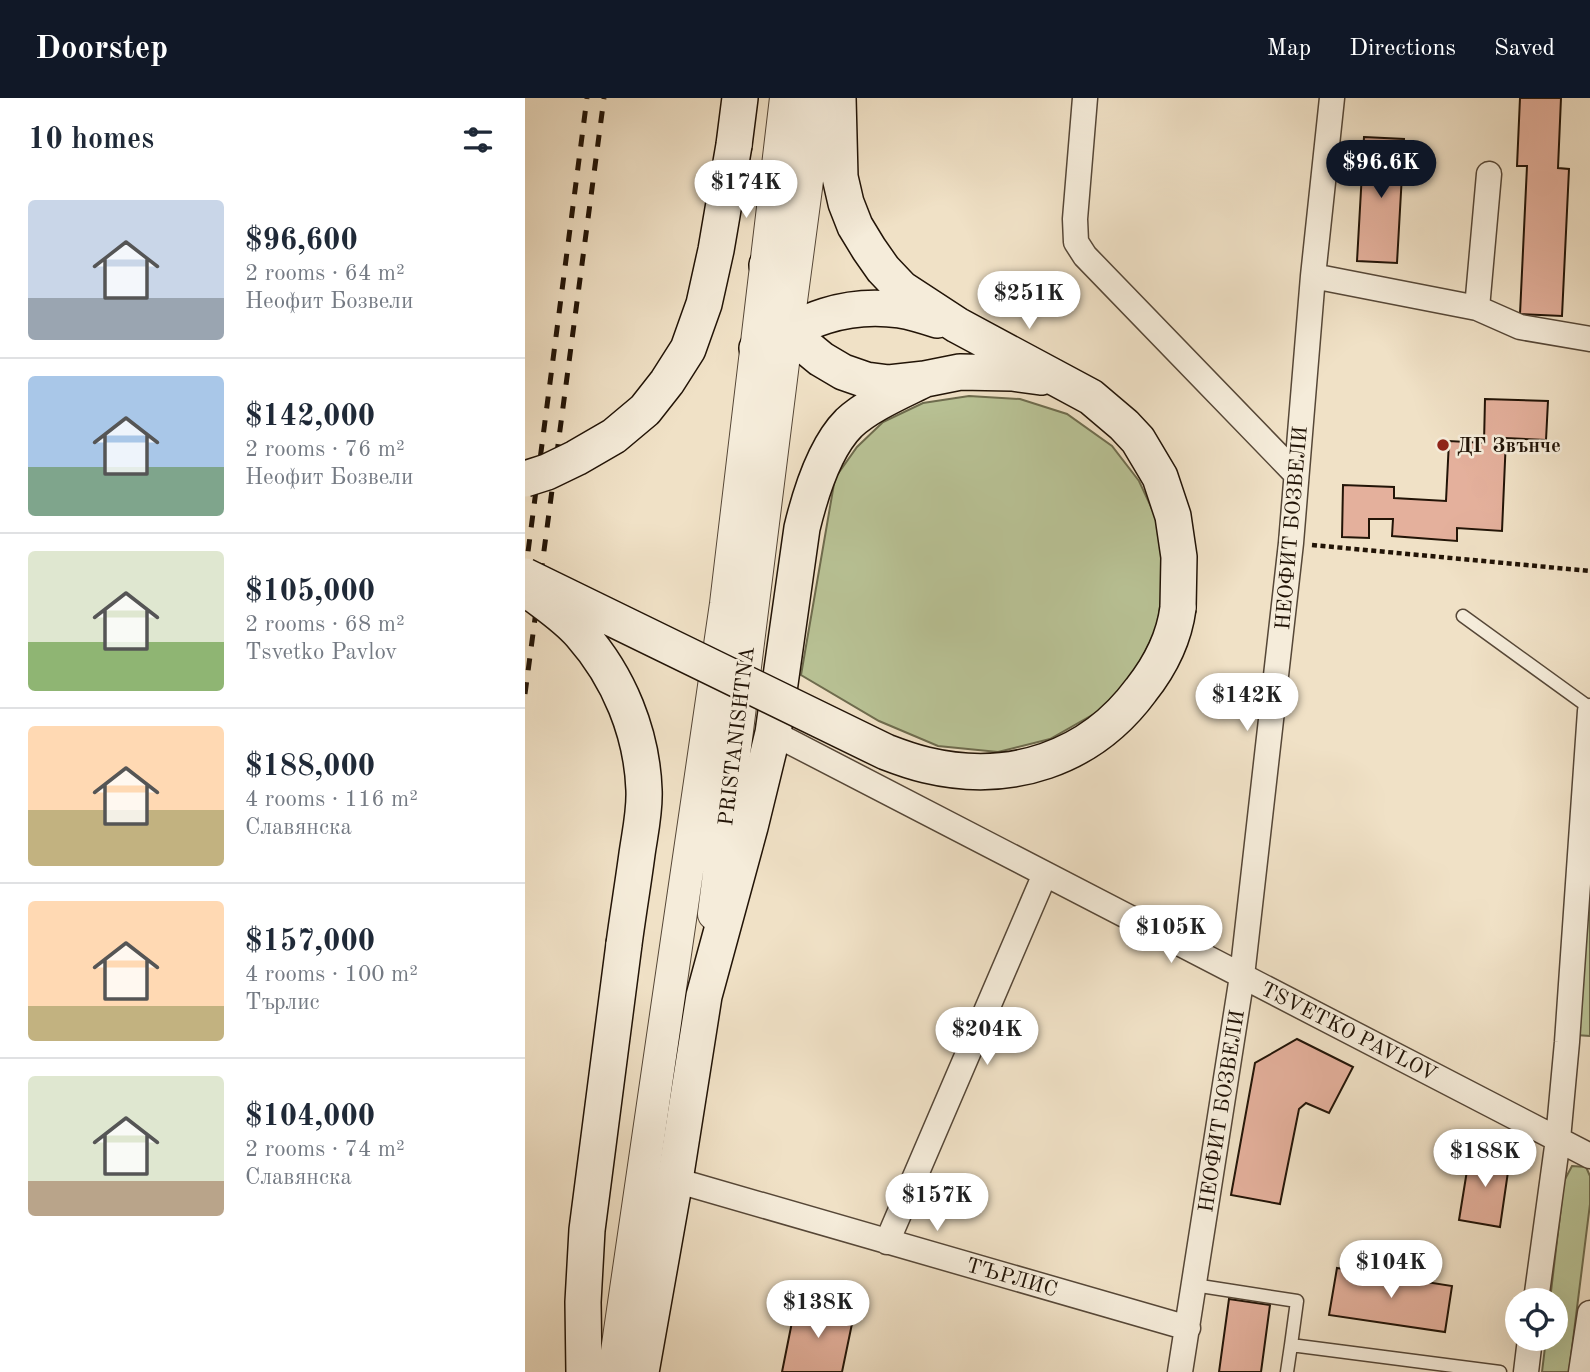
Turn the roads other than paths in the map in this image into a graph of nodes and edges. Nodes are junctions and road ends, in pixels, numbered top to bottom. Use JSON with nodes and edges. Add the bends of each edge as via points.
{"nodes":[{"id":1,"x":740,"y":98,"type":"edge"},
{"id":2,"x":786,"y":98,"type":"edge"},
{"id":3,"x":818,"y":98,"type":"edge"},
{"id":4,"x":838,"y":98,"type":"edge"},
{"id":5,"x":1085,"y":98,"type":"edge"},
{"id":6,"x":1332,"y":98,"type":"edge"},
{"id":7,"x":1489,"y":174,"type":"dead end"},
{"id":8,"x":767,"y":265,"type":"joint"},
{"id":9,"x":1313,"y":276,"type":"junction"},
{"id":10,"x":1477,"y":308,"type":"junction"},
{"id":11,"x":957,"y":325,"type":"junction"},
{"id":12,"x":1590,"y":339,"type":"edge"},
{"id":13,"x":772,"y":340,"type":"junction"},
{"id":14,"x":925,"y":379,"type":"junction"},
{"id":15,"x":1074,"y":387,"type":"junction"},
{"id":16,"x":1296,"y":474,"type":"junction"},
{"id":17,"x":525,"y":479,"type":"edge"},
{"id":18,"x":525,"y":576,"type":"edge"},
{"id":19,"x":525,"y":588,"type":"edge"},
{"id":20,"x":1463,"y":616,"type":"dead end"},
{"id":21,"x":1590,"y":709,"type":"edge"},
{"id":22,"x":773,"y":733,"type":"junction"},
{"id":23,"x":1045,"y":874,"type":"junction"},
{"id":24,"x":1242,"y":976,"type":"junction"},
{"id":25,"x":704,"y":996,"type":"junction"},
{"id":26,"x":1579,"y":1043,"type":"edge"},
{"id":27,"x":1558,"y":1139,"type":"junction"},
{"id":28,"x":1590,"y":1156,"type":"edge"},
{"id":29,"x":675,"y":1180,"type":"junction"},
{"id":30,"x":887,"y":1242,"type":"junction"},
{"id":31,"x":1194,"y":1285,"type":"junction"},
{"id":32,"x":1538,"y":1288,"type":"edge"},
{"id":33,"x":1590,"y":1313,"type":"edge"},
{"id":34,"x":1188,"y":1328,"type":"junction"},
{"id":35,"x":1291,"y":1345,"type":"junction"},
{"id":36,"x":1529,"y":1351,"type":"edge"},
{"id":37,"x":584,"y":1372,"type":"edge"},
{"id":38,"x":614,"y":1372,"type":"edge"},
{"id":39,"x":641,"y":1372,"type":"edge"},
{"id":40,"x":1180,"y":1372,"type":"edge"},
{"id":41,"x":1287,"y":1372,"type":"edge"},
{"id":42,"x":1500,"y":1372,"type":"edge"},
{"id":43,"x":1526,"y":1372,"type":"edge"},
{"id":44,"x":1581,"y":1372,"type":"edge"}],
"edges":[{"from":1,"to":17,"type":"main road","bridge":true,"via":[[714,261],[688,349],[645,410],[614,436]]},
{"from":2,"to":8,"type":"street"},
{"from":3,"to":13,"type":"street","name":"PRISTANISHTNA"},
{"from":4,"to":11,"type":"main road","via":[[839,177],[855,226],[902,289]]},
{"from":5,"to":16,"type":"street","via":[[1076,242]]},
{"from":6,"to":9,"type":"street","name":"НЕОФИТ БОЗВЕЛИ"},
{"from":7,"to":10,"type":"street"},
{"from":8,"to":13,"type":"main road"},
{"from":9,"to":10,"type":"street"},
{"from":9,"to":16,"type":"street","name":"НЕОФИТ БОЗВЕЛИ"},
{"from":10,"to":12,"type":"street","via":[[1520,327]]},
{"from":11,"to":13,"type":"main road","via":[[870,308],[815,319]]},
{"from":11,"to":15,"type":"main road"},
{"from":13,"to":14,"type":"main road","via":[[866,380]]},
{"from":13,"to":25,"type":"street","name":"PRISTANISHTNA"},
{"from":13,"to":38,"type":"street","name":"PRISTANISHTNA","via":[[726,604]]},
{"from":14,"to":15,"type":"main road","via":[[986,371],[1032,375]]},
{"from":14,"to":22,"type":"main road","via":[[849,424],[825,461],[802,528]]},
{"from":15,"to":18,"type":"main road","bridge":true,"via":[[1124,425],[1160,477],[1177,536],[1180,578],[1172,635],[1161,661],[1134,700],[1085,743],[1050,760],[1015,769],[976,771],[927,765],[885,752]]},
{"from":16,"to":24,"type":"street","name":"НЕОФИТ БОЗВЕЛИ"},
{"from":19,"to":37,"type":"main road","bridge":true,"via":[[565,618],[597,655],[627,707],[642,763],[642,821],[587,1230]]},
{"from":20,"to":21,"type":"lane"},
{"from":21,"to":26,"type":"street"},
{"from":22,"to":23,"type":"street","name":"TSVETKO PAVLOV"},
{"from":22,"to":25,"type":"main road"},
{"from":23,"to":24,"type":"street","name":"TSVETKO PAVLOV"},
{"from":23,"to":30,"type":"street"},
{"from":24,"to":27,"type":"street","name":"TSVETKO PAVLOV"},
{"from":24,"to":31,"type":"street","name":"НЕОФИТ БОЗВЕЛИ"},
{"from":25,"to":29,"type":"main road","name":"PRISTANISHTNA"},
{"from":26,"to":27,"type":"street"},
{"from":27,"to":28,"type":"street","name":"TSVETKO PAVLOV"},
{"from":27,"to":32,"type":"street"},
{"from":29,"to":30,"type":"street","name":"ТЪРЛИС"},
{"from":29,"to":39,"type":"main road","name":"PRISTANISHTNA"},
{"from":30,"to":34,"type":"street","name":"ТЪРЛИС"},
{"from":31,"to":34,"type":"street","name":"НЕОФИТ БОЗВЕЛИ"},
{"from":31,"to":35,"type":"lane","via":[[1297,1301]]},
{"from":33,"to":44,"type":"street"},
{"from":34,"to":40,"type":"street","name":"НЕОФИТ БОЗВЕЛИ"},
{"from":35,"to":41,"type":"lane"},
{"from":35,"to":42,"type":"lane"},
{"from":36,"to":43,"type":"street"}]}
